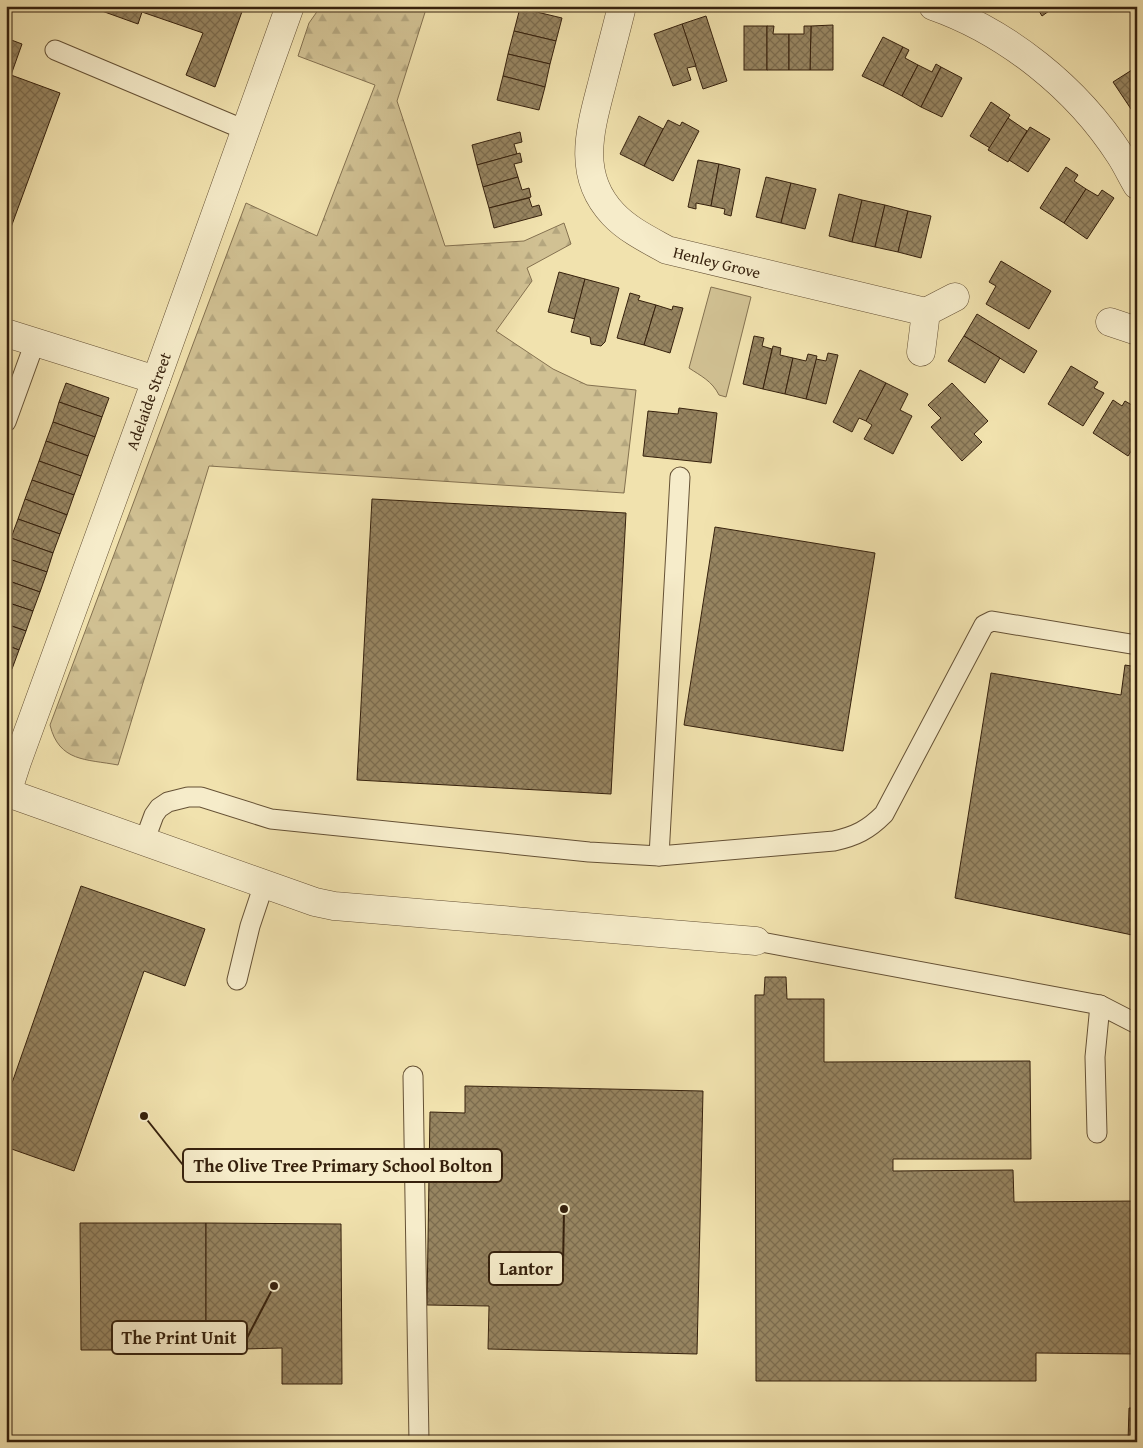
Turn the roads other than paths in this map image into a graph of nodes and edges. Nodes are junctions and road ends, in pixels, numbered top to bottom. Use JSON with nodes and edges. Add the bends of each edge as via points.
{"nodes":[{"id":1,"x":290,"y":6,"type":"edge"},
{"id":2,"x":622,"y":6,"type":"edge"},
{"id":3,"x":933,"y":6,"type":"edge"},
{"id":4,"x":55,"y":50,"type":"dead end"},
{"id":5,"x":245,"y":130,"type":"junction"},
{"id":6,"x":1137,"y":185,"type":"edge"},
{"id":7,"x":955,"y":297,"type":"dead end"},
{"id":8,"x":926,"y":312,"type":"junction"},
{"id":9,"x":1110,"y":322,"type":"dead end"},
{"id":10,"x":1137,"y":331,"type":"edge"},
{"id":11,"x":6,"y":333,"type":"edge"},
{"id":12,"x":34,"y":342,"type":"junction"},
{"id":13,"x":921,"y":352,"type":"dead end"},
{"id":14,"x":156,"y":380,"type":"junction"},
{"id":15,"x":6,"y":422,"type":"edge"},
{"id":16,"x":680,"y":477,"type":"dead end"},
{"id":17,"x":1137,"y":645,"type":"edge"},
{"id":18,"x":12,"y":762,"type":"edge"},
{"id":19,"x":7,"y":794,"type":"edge"},
{"id":20,"x":144,"y":842,"type":"junction"},
{"id":21,"x":658,"y":856,"type":"junction"},
{"id":22,"x":264,"y":884,"type":"junction"},
{"id":23,"x":756,"y":941,"type":"joint"},
{"id":24,"x":237,"y":980,"type":"dead end"},
{"id":25,"x":1100,"y":1005,"type":"junction"},
{"id":26,"x":1137,"y":1024,"type":"edge"},
{"id":27,"x":413,"y":1076,"type":"dead end"},
{"id":28,"x":1098,"y":1133,"type":"dead end"},
{"id":29,"x":419,"y":1442,"type":"edge"}],
"edges":[{"from":1,"to":5,"type":"street","name":"Adelaide Street"},
{"from":2,"to":8,"type":"street","name":"Henley Grove","via":[[590,131],[589,160],[595,188],[613,214],[638,234],[667,250]]},
{"from":3,"to":6,"type":"street","via":[[984,28],[1061,86],[1094,120]]},
{"from":4,"to":5,"type":"lane"},
{"from":5,"to":14,"type":"street","name":"Adelaide Street"},
{"from":7,"to":8,"type":"street"},
{"from":8,"to":13,"type":"street"},
{"from":9,"to":10,"type":"street"},
{"from":11,"to":12,"type":"street"},
{"from":12,"to":14,"type":"street"},
{"from":12,"to":15,"type":"lane"},
{"from":14,"to":18,"type":"street","name":"Adelaide Street"},
{"from":16,"to":21,"type":"lane"},
{"from":17,"to":21,"type":"lane","via":[[992,621],[984,625],[884,814],[872,826],[854,836],[834,841]]},
{"from":18,"to":19,"type":"street","name":"Adelaide Street"},
{"from":19,"to":20,"type":"street"},
{"from":20,"to":21,"type":"lane","via":[[159,808],[188,797],[271,819],[589,852]]},
{"from":20,"to":22,"type":"street"},
{"from":22,"to":23,"type":"street","via":[[334,906]]},
{"from":22,"to":24,"type":"lane"},
{"from":23,"to":25,"type":"lane"},
{"from":25,"to":26,"type":"lane"},
{"from":25,"to":28,"type":"lane","via":[[1095,1057]]},
{"from":27,"to":29,"type":"lane"}]}
